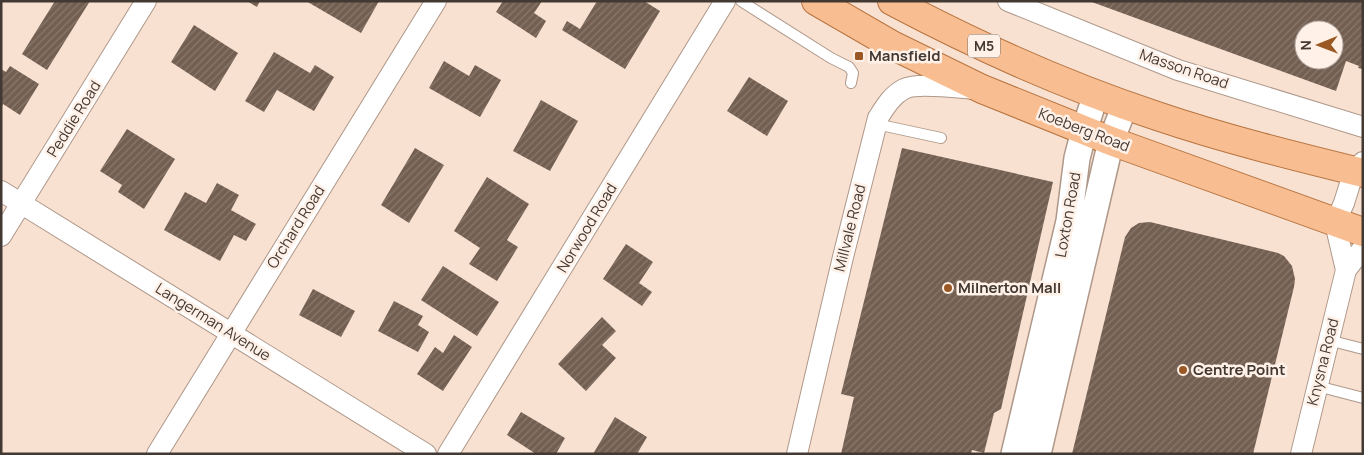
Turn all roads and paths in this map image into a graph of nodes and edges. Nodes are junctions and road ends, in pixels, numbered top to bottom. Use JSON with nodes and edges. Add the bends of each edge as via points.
{"nodes":[{"id":1,"x":146,"y":1,"type":"edge"},
{"id":2,"x":436,"y":1,"type":"edge"},
{"id":3,"x":725,"y":1,"type":"edge"},
{"id":4,"x":741,"y":1,"type":"edge"},
{"id":5,"x":816,"y":1,"type":"edge"},
{"id":6,"x":892,"y":1,"type":"edge"},
{"id":7,"x":1008,"y":1,"type":"edge"},
{"id":8,"x":1033,"y":6,"type":"edge"},
{"id":9,"x":851,"y":83,"type":"dead end"},
{"id":10,"x":982,"y":90,"type":"junction"},
{"id":11,"x":1096,"y":94,"type":"junction"},
{"id":12,"x":1125,"y":105,"type":"junction"},
{"id":13,"x":877,"y":121,"type":"junction"},
{"id":14,"x":1363,"y":127,"type":"edge"},
{"id":15,"x":1084,"y":131,"type":"junction"},
{"id":16,"x":942,"y":138,"type":"dead end"},
{"id":17,"x":1111,"y":141,"type":"junction"},
{"id":18,"x":1360,"y":169,"type":"edge"},
{"id":19,"x":1,"y":191,"type":"edge"},
{"id":20,"x":22,"y":203,"type":"junction"},
{"id":21,"x":1335,"y":223,"type":"junction"},
{"id":22,"x":1363,"y":232,"type":"edge"},
{"id":23,"x":1,"y":236,"type":"edge"},
{"id":24,"x":1363,"y":248,"type":"edge"},
{"id":25,"x":1346,"y":270,"type":"junction"},
{"id":26,"x":231,"y":334,"type":"junction"},
{"id":27,"x":1328,"y":340,"type":"junction"},
{"id":28,"x":1363,"y":349,"type":"edge"},
{"id":29,"x":1317,"y":386,"type":"junction"},
{"id":30,"x":1363,"y":398,"type":"edge"},
{"id":31,"x":157,"y":454,"type":"edge"},
{"id":32,"x":426,"y":454,"type":"edge"},
{"id":33,"x":448,"y":454,"type":"edge"},
{"id":34,"x":797,"y":454,"type":"edge"},
{"id":35,"x":1014,"y":454,"type":"edge"},
{"id":36,"x":1038,"y":454,"type":"edge"},
{"id":37,"x":1301,"y":454,"type":"edge"}],
"edges":[{"from":1,"to":20,"type":"street","name":"Peddie Road"},
{"from":2,"to":26,"type":"street","name":"Orchard Road"},
{"from":3,"to":33,"type":"street","name":"Norwood Road"},
{"from":4,"to":9,"type":"lane","via":[[849,67],[853,73]]},
{"from":5,"to":10,"type":"main road","name":"Koeberg Road","via":[[900,49]]},
{"from":6,"to":11,"type":"main road","number":"M5","via":[[960,35]]},
{"from":7,"to":8,"type":"street","name":"Masson Road"},
{"from":8,"to":14,"type":"street","name":"Masson Road","via":[[1178,70]]},
{"from":10,"to":13,"type":"street","name":"Millvale Road","via":[[905,88],[886,104]]},
{"from":10,"to":15,"type":"main road","name":"Koeberg Road"},
{"from":11,"to":12,"type":"main road","number":"M5"},
{"from":11,"to":15,"type":"street","name":"Loxton Road"},
{"from":12,"to":17,"type":"street","name":"Loxton Road"},
{"from":12,"to":18,"type":"main road","number":"M5","via":[[1270,150]]},
{"from":13,"to":16,"type":"lane"},
{"from":13,"to":34,"type":"street","name":"Millvale Road"},
{"from":15,"to":17,"type":"main road","name":"Koeberg Road"},
{"from":15,"to":35,"type":"street","name":"Loxton Road","via":[[1069,221]]},
{"from":17,"to":21,"type":"main road","name":"Koeberg Road"},
{"from":17,"to":36,"type":"street","name":"Loxton Road"},
{"from":18,"to":21,"type":"street"},
{"from":19,"to":20,"type":"street","name":"Langerman Avenue"},
{"from":20,"to":23,"type":"street","name":"Peddie Road"},
{"from":20,"to":26,"type":"street","name":"Langerman Avenue"},
{"from":21,"to":22,"type":"main road","name":"Koeberg Road"},
{"from":21,"to":25,"type":"street","name":"Knysna Road"},
{"from":24,"to":25,"type":"street","name":"Knysna Road"},
{"from":25,"to":27,"type":"street","name":"Knysna Road"},
{"from":26,"to":31,"type":"street","name":"Orchard Road"},
{"from":26,"to":32,"type":"street","name":"Langerman Avenue"},
{"from":27,"to":28,"type":"lane"},
{"from":27,"to":29,"type":"street","name":"Knysna Road"},
{"from":29,"to":30,"type":"lane"},
{"from":29,"to":37,"type":"street","name":"Knysna Road"}]}
